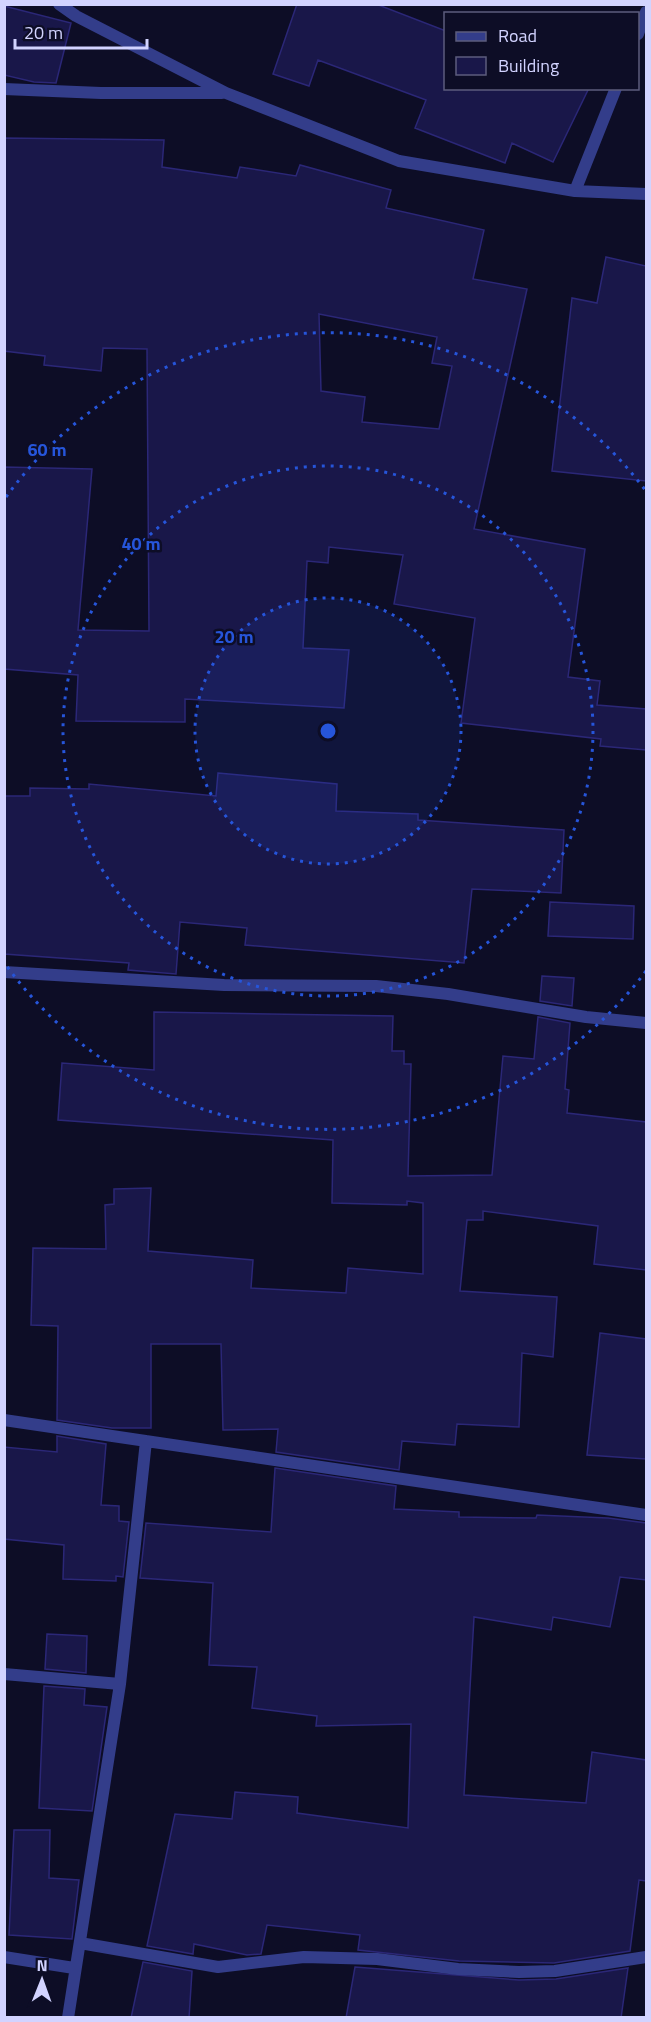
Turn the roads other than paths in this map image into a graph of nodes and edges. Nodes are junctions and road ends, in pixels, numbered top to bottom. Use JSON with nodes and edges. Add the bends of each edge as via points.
{"nodes":[{"id":1,"x":59,"y":4,"type":"edge"},
{"id":2,"x":646,"y":12,"type":"edge"},
{"id":3,"x":639,"y":31,"type":"edge"},
{"id":4,"x":4,"y":89,"type":"edge"},
{"id":5,"x":615,"y":90,"type":"edge"},
{"id":6,"x":226,"y":93,"type":"junction"},
{"id":7,"x":575,"y":191,"type":"junction"},
{"id":8,"x":646,"y":194,"type":"edge"},
{"id":9,"x":4,"y":972,"type":"edge"},
{"id":10,"x":646,"y":1023,"type":"edge"},
{"id":11,"x":4,"y":1420,"type":"edge"},
{"id":12,"x":146,"y":1441,"type":"junction"},
{"id":13,"x":646,"y":1515,"type":"edge"},
{"id":14,"x":4,"y":1674,"type":"edge"},
{"id":15,"x":120,"y":1684,"type":"junction"},
{"id":16,"x":81,"y":1942,"type":"junction"},
{"id":17,"x":4,"y":1957,"type":"edge"},
{"id":18,"x":646,"y":1957,"type":"edge"},
{"id":19,"x":74,"y":1968,"type":"junction"},
{"id":20,"x":68,"y":2018,"type":"edge"}],
"edges":[{"from":1,"to":6,"type":"street"},
{"from":2,"to":3,"type":"street"},
{"from":4,"to":6,"type":"street"},
{"from":5,"to":7,"type":"street"},
{"from":6,"to":7,"type":"street","via":[[399,161]]},
{"from":7,"to":8,"type":"street"},
{"from":9,"to":10,"type":"street","via":[[224,985],[376,986]]},
{"from":11,"to":12,"type":"street"},
{"from":12,"to":13,"type":"street"},
{"from":12,"to":15,"type":"street"},
{"from":14,"to":15,"type":"street"},
{"from":15,"to":16,"type":"street"},
{"from":16,"to":18,"type":"street","via":[[218,1967],[304,1957],[377,1959],[519,1972],[555,1971]]},
{"from":16,"to":19,"type":"street"},
{"from":17,"to":19,"type":"street"},
{"from":19,"to":20,"type":"street"}]}
